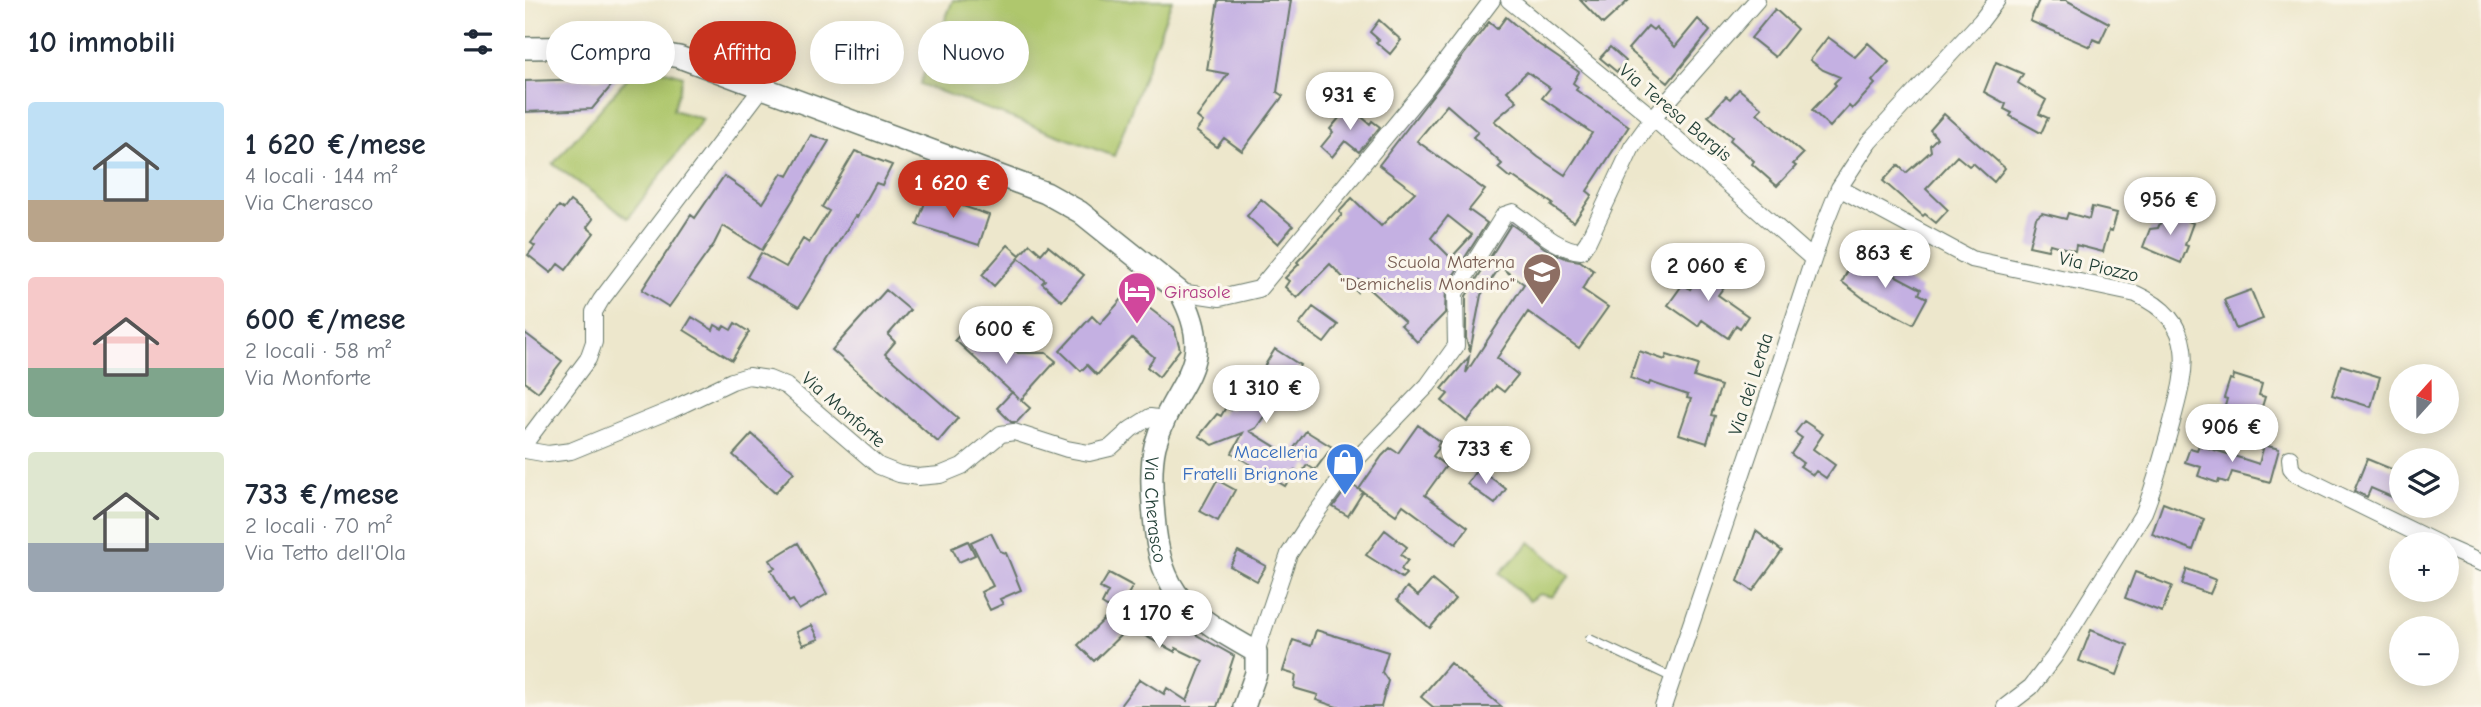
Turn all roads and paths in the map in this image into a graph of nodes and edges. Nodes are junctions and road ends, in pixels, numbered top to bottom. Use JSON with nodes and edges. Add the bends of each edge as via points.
{"nodes":[{"id":1,"x":1492,"y":0,"type":"edge"},
{"id":2,"x":1509,"y":0,"type":"edge"},
{"id":3,"x":1757,"y":0,"type":"edge"},
{"id":4,"x":1997,"y":0,"type":"edge"},
{"id":5,"x":525,"y":48,"type":"edge"},
{"id":6,"x":762,"y":88,"type":"junction"},
{"id":7,"x":1653,"y":118,"type":"junction"},
{"id":8,"x":1839,"y":188,"type":"junction"},
{"id":9,"x":1812,"y":259,"type":"junction"},
{"id":10,"x":1180,"y":292,"type":"junction"},
{"id":11,"x":1165,"y":419,"type":"junction"},
{"id":12,"x":525,"y":443,"type":"edge"},
{"id":13,"x":525,"y":450,"type":"edge"},
{"id":14,"x":2290,"y":458,"type":"dead end"},
{"id":15,"x":2414,"y":532,"type":"edge"},
{"id":16,"x":2459,"y":554,"type":"edge"},
{"id":17,"x":2481,"y":564,"type":"edge"},
{"id":18,"x":1590,"y":639,"type":"dead end"},
{"id":19,"x":1257,"y":652,"type":"junction"},
{"id":20,"x":1672,"y":678,"type":"junction"},
{"id":21,"x":1244,"y":707,"type":"edge"},
{"id":22,"x":1663,"y":707,"type":"edge"},
{"id":23,"x":2005,"y":707,"type":"edge"}],
"edges":[{"from":1,"to":10,"type":"street","via":[[1424,90],[1259,289],[1220,298]]},
{"from":2,"to":7,"type":"street","name":"Via Teresa Bargis"},
{"from":3,"to":7,"type":"street"},
{"from":4,"to":8,"type":"street","name":"Via dei Lerda","via":[[1869,142]]},
{"from":5,"to":6,"type":"street","name":"Via Cherasco","via":[[649,51],[679,57]]},
{"from":6,"to":10,"type":"street","name":"Via Cherasco","via":[[1046,193],[1080,212]]},
{"from":6,"to":12,"type":"street","via":[[601,300],[594,312],[594,342],[588,359]]},
{"from":7,"to":9,"type":"street","name":"Via Teresa Bargis"},
{"from":7,"to":19,"type":"street","via":[[1632,147],[1581,251],[1562,246],[1513,212],[1504,215],[1455,293],[1456,346],[1428,385],[1351,465],[1289,554]]},
{"from":8,"to":9,"type":"street","name":"Via dei Lerda"},
{"from":8,"to":23,"type":"street","name":"Via Piozzo","via":[[1971,259],[2151,301],[2176,327],[2183,345],[2185,374],[2144,512],[2054,657],[2031,687]]},
{"from":9,"to":20,"type":"street","name":"Via dei Lerda"},
{"from":10,"to":11,"type":"street","name":"Via Cherasco","via":[[1195,328],[1196,351],[1190,375]]},
{"from":11,"to":13,"type":"street","name":"Via Monforte","via":[[1150,417],[1110,448],[1089,453],[1014,432],[1001,434],[962,466],[918,477],[879,466],[786,386],[748,376],[571,452]]},
{"from":11,"to":19,"type":"street","name":"Via Cherasco","via":[[1155,447],[1152,491],[1162,568],[1172,590],[1188,608]]},
{"from":14,"to":15,"type":"street","via":[[2295,474]]},
{"from":16,"to":17,"type":"street"},
{"from":18,"to":20,"type":"lane"},
{"from":19,"to":21,"type":"street","via":[[1256,673]]},
{"from":20,"to":22,"type":"street","name":"Via dei Lerda"}]}
